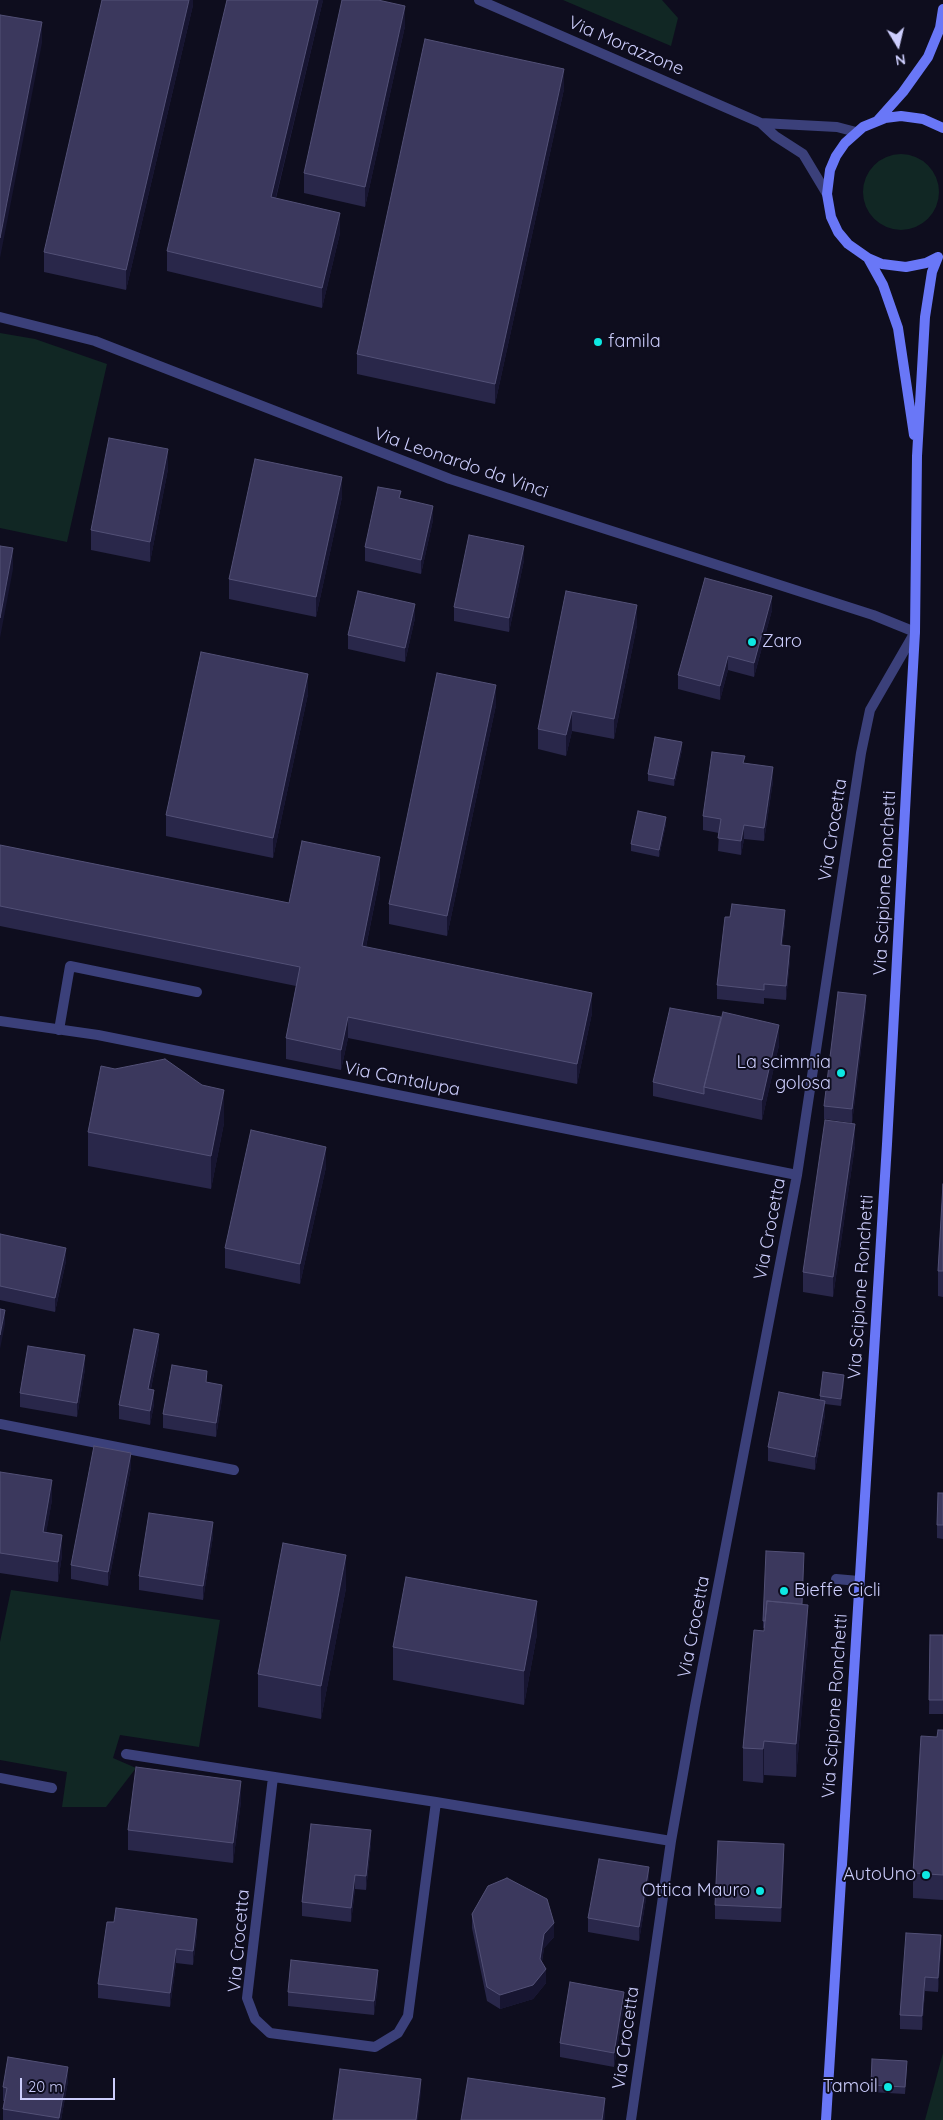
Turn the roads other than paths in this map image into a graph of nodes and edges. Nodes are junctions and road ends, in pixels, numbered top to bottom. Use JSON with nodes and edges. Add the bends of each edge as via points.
{"nodes":[{"id":1,"x":479,"y":0,"type":"edge"},
{"id":2,"x":943,"y":9,"type":"edge"},
{"id":3,"x":877,"y":121,"type":"junction"},
{"id":4,"x":760,"y":122,"type":"junction"},
{"id":5,"x":943,"y":128,"type":"edge"},
{"id":6,"x":856,"y":132,"type":"junction"},
{"id":7,"x":827,"y":194,"type":"junction"},
{"id":8,"x":941,"y":256,"type":"edge"},
{"id":9,"x":868,"y":258,"type":"junction"},
{"id":10,"x":0,"y":317,"type":"edge"},
{"id":11,"x":917,"y":456,"type":"junction"},
{"id":12,"x":915,"y":632,"type":"junction"},
{"id":13,"x":198,"y":992,"type":"dead end"},
{"id":14,"x":0,"y":1021,"type":"edge"},
{"id":15,"x":59,"y":1030,"type":"junction"},
{"id":16,"x":797,"y":1175,"type":"junction"},
{"id":17,"x":0,"y":1424,"type":"edge"},
{"id":18,"x":234,"y":1470,"type":"dead end"},
{"id":19,"x":836,"y":1578,"type":"dead end"},
{"id":20,"x":859,"y":1581,"type":"junction"},
{"id":21,"x":126,"y":1754,"type":"dead end"},
{"id":22,"x":273,"y":1777,"type":"junction"},
{"id":23,"x":0,"y":1778,"type":"edge"},
{"id":24,"x":52,"y":1788,"type":"dead end"},
{"id":25,"x":436,"y":1802,"type":"junction"},
{"id":26,"x":672,"y":1841,"type":"junction"},
{"id":27,"x":631,"y":2120,"type":"edge"},
{"id":28,"x":826,"y":2120,"type":"edge"}],
"edges":[{"from":1,"to":4,"type":"street","name":"Via Morazzone"},
{"from":2,"to":3,"type":"main road","via":[[940,28],[928,57]]},
{"from":3,"to":5,"type":"main road","via":[[901,116]]},
{"from":3,"to":6,"type":"main road"},
{"from":4,"to":6,"type":"street","via":[[837,127]]},
{"from":4,"to":7,"type":"street","via":[[803,154]]},
{"from":6,"to":7,"type":"main road","via":[[832,163]]},
{"from":7,"to":9,"type":"main road","via":[[829,210],[838,232],[848,244]]},
{"from":8,"to":9,"type":"main road","via":[[926,263],[906,266],[882,264]]},
{"from":8,"to":11,"type":"main road","name":"Via Scipione Ronchetti","via":[[932,272],[925,316]]},
{"from":9,"to":11,"type":"main road","name":"Via Scipione Ronchetti","via":[[883,285],[898,328]]},
{"from":10,"to":12,"type":"street","name":"Via Leonardo da Vinci","via":[[95,342],[450,479],[873,615]]},
{"from":11,"to":12,"type":"main road","name":"Via Scipione Ronchetti"},
{"from":12,"to":16,"type":"street","name":"Via Crocetta","via":[[870,710]]},
{"from":12,"to":20,"type":"main road","name":"Via Scipione Ronchetti"},
{"from":13,"to":15,"type":"street","via":[[70,966]]},
{"from":14,"to":15,"type":"street","name":"Via Cantalupa"},
{"from":15,"to":16,"type":"street","name":"Via Cantalupa"},
{"from":16,"to":26,"type":"street","name":"Via Crocetta"},
{"from":17,"to":18,"type":"street"},
{"from":19,"to":20,"type":"street"},
{"from":20,"to":28,"type":"main road","name":"Via Scipione Ronchetti"},
{"from":21,"to":22,"type":"street"},
{"from":22,"to":25,"type":"street"},
{"from":22,"to":25,"type":"street","name":"Via Crocetta","via":[[247,1998],[256,2020],[270,2033],[375,2047],[398,2033],[408,2016]]},
{"from":23,"to":24,"type":"street"},
{"from":25,"to":26,"type":"street"},
{"from":26,"to":27,"type":"street","name":"Via Crocetta"}]}
